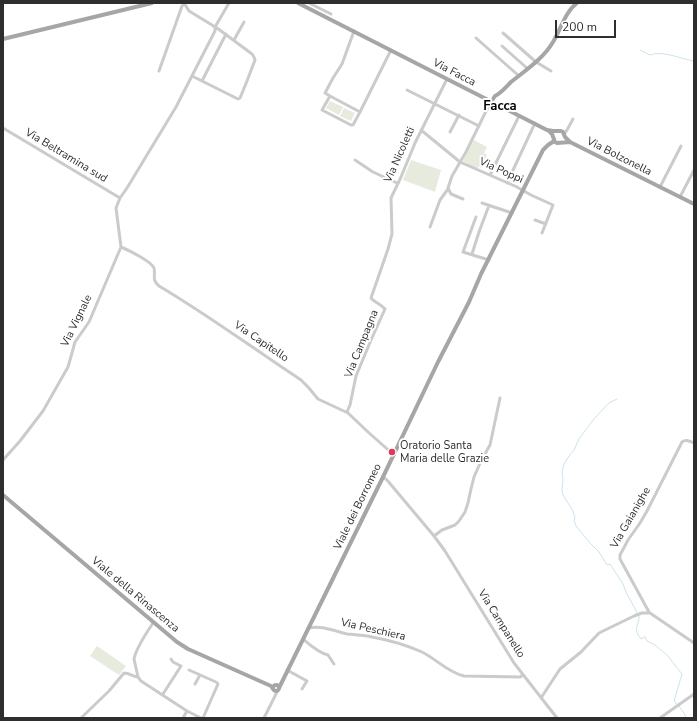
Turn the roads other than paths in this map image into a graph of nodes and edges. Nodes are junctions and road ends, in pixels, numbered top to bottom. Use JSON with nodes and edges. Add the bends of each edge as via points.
{"nodes":[{"id":1,"x":152,"y":3,"type":"edge"},
{"id":2,"x":184,"y":3,"type":"edge"},
{"id":3,"x":229,"y":3,"type":"edge"},
{"id":4,"x":298,"y":3,"type":"edge"},
{"id":5,"x":309,"y":3,"type":"edge"},
{"id":6,"x":577,"y":3,"type":"edge"},
{"id":7,"x":331,"y":14,"type":"dead end"},
{"id":8,"x":244,"y":22,"type":"dead end"},
{"id":9,"x":215,"y":28,"type":"junction"},
{"id":10,"x":354,"y":31,"type":"junction"},
{"id":11,"x":503,"y":33,"type":"dead end"},
{"id":12,"x":226,"y":34,"type":"junction"},
{"id":13,"x":476,"y":38,"type":"dead end"},
{"id":14,"x":3,"y":39,"type":"edge"},
{"id":15,"x":234,"y":40,"type":"junction"},
{"id":16,"x":502,"y":46,"type":"dead end"},
{"id":17,"x":391,"y":50,"type":"junction"},
{"id":18,"x":536,"y":62,"type":"junction"},
{"id":19,"x":528,"y":69,"type":"junction"},
{"id":20,"x":159,"y":71,"type":"dead end"},
{"id":21,"x":552,"y":71,"type":"dead end"},
{"id":22,"x":192,"y":76,"type":"junction"},
{"id":23,"x":519,"y":76,"type":"junction"},
{"id":24,"x":447,"y":79,"type":"junction"},
{"id":25,"x":202,"y":81,"type":"junction"},
{"id":26,"x":407,"y":90,"type":"dead end"},
{"id":27,"x":330,"y":96,"type":"junction"},
{"id":28,"x":493,"y":102,"type":"junction"},
{"id":29,"x":434,"y":104,"type":"junction"},
{"id":30,"x":360,"y":112,"type":"junction"},
{"id":31,"x":458,"y":115,"type":"junction"},
{"id":32,"x":519,"y":116,"type":"junction"},
{"id":33,"x":573,"y":119,"type":"dead end"},
{"id":34,"x":535,"y":123,"type":"junction"},
{"id":35,"x":479,"y":126,"type":"junction"},
{"id":36,"x":3,"y":128,"type":"edge"},
{"id":37,"x":421,"y":130,"type":"junction"},
{"id":38,"x":547,"y":130,"type":"junction"},
{"id":39,"x":450,"y":132,"type":"dead end"},
{"id":40,"x":556,"y":132,"type":"junction"},
{"id":41,"x":564,"y":135,"type":"junction"},
{"id":42,"x":554,"y":139,"type":"junction"},
{"id":43,"x":562,"y":142,"type":"junction"},
{"id":44,"x":570,"y":142,"type":"junction"},
{"id":45,"x":681,"y":146,"type":"dead end"},
{"id":46,"x":355,"y":160,"type":"dead end"},
{"id":47,"x":460,"y":162,"type":"junction"},
{"id":48,"x":694,"y":170,"type":"edge"},
{"id":49,"x":490,"y":176,"type":"junction"},
{"id":50,"x":398,"y":183,"type":"junction"},
{"id":51,"x":507,"y":183,"type":"junction"},
{"id":52,"x":660,"y":187,"type":"junction"},
{"id":53,"x":448,"y":188,"type":"junction"},
{"id":54,"x":523,"y":191,"type":"junction"},
{"id":55,"x":680,"y":197,"type":"junction"},
{"id":56,"x":120,"y":198,"type":"junction"},
{"id":57,"x":463,"y":199,"type":"dead end"},
{"id":58,"x":482,"y":203,"type":"dead end"},
{"id":59,"x":694,"y":204,"type":"edge"},
{"id":60,"x":488,"y":208,"type":"dead end"},
{"id":61,"x":512,"y":213,"type":"junction"},
{"id":62,"x":476,"y":217,"type":"dead end"},
{"id":63,"x":535,"y":220,"type":"dead end"},
{"id":64,"x":546,"y":224,"type":"junction"},
{"id":65,"x":430,"y":226,"type":"dead end"},
{"id":66,"x":542,"y":233,"type":"dead end"},
{"id":67,"x":390,"y":244,"type":"joint"},
{"id":68,"x":120,"y":247,"type":"junction"},
{"id":69,"x":472,"y":254,"type":"junction"},
{"id":70,"x":489,"y":260,"type":"junction"},
{"id":71,"x":500,"y":398,"type":"dead end"},
{"id":72,"x":347,"y":412,"type":"junction"},
{"id":73,"x":694,"y":443,"type":"edge"},
{"id":74,"x":394,"y":455,"type":"junction"},
{"id":75,"x":3,"y":460,"type":"edge"},
{"id":76,"x":383,"y":477,"type":"junction"},
{"id":77,"x":3,"y":495,"type":"edge"},
{"id":78,"x":434,"y":536,"type":"junction"},
{"id":79,"x":650,"y":614,"type":"junction"},
{"id":80,"x":153,"y":622,"type":"junction"},
{"id":81,"x":308,"y":628,"type":"junction"},
{"id":82,"x":303,"y":639,"type":"junction"},
{"id":83,"x":694,"y":643,"type":"edge"},
{"id":84,"x":172,"y":659,"type":"dead end"},
{"id":85,"x":334,"y":664,"type":"dead end"},
{"id":86,"x":189,"y":670,"type":"dead end"},
{"id":87,"x":287,"y":670,"type":"junction"},
{"id":88,"x":200,"y":675,"type":"junction"},
{"id":89,"x":523,"y":675,"type":"junction"},
{"id":90,"x":138,"y":677,"type":"junction"},
{"id":91,"x":195,"y":684,"type":"dead end"},
{"id":92,"x":275,"y":689,"type":"junction"},
{"id":93,"x":302,"y":689,"type":"dead end"},
{"id":94,"x":163,"y":694,"type":"junction"},
{"id":95,"x":694,"y":694,"type":"edge"},
{"id":96,"x":541,"y":698,"type":"junction"},
{"id":97,"x":187,"y":711,"type":"junction"},
{"id":98,"x":81,"y":718,"type":"edge"},
{"id":99,"x":183,"y":718,"type":"edge"},
{"id":100,"x":202,"y":718,"type":"edge"},
{"id":101,"x":264,"y":718,"type":"edge"},
{"id":102,"x":556,"y":718,"type":"edge"},
{"id":103,"x":660,"y":718,"type":"edge"}],
"edges":[{"from":1,"to":14,"type":"main road"},
{"from":2,"to":9,"type":"street","via":[[189,11]]},
{"from":2,"to":20,"type":"street"},
{"from":3,"to":9,"type":"street"},
{"from":4,"to":10,"type":"main road","name":"Via Facca"},
{"from":5,"to":7,"type":"street"},
{"from":6,"to":18,"type":"main road","via":[[568,13],[553,42]]},
{"from":8,"to":15,"type":"street"},
{"from":9,"to":12,"type":"street"},
{"from":9,"to":22,"type":"street"},
{"from":10,"to":17,"type":"main road","name":"Via Facca"},
{"from":10,"to":27,"type":"street","via":[[342,64],[325,93]]},
{"from":11,"to":18,"type":"street"},
{"from":12,"to":15,"type":"street"},
{"from":12,"to":25,"type":"street"},
{"from":13,"to":23,"type":"street"},
{"from":15,"to":25,"type":"street","via":[[252,54],[255,60],[240,98],[236,99]]},
{"from":16,"to":19,"type":"street"},
{"from":17,"to":24,"type":"main road","name":"Via Facca"},
{"from":17,"to":30,"type":"street"},
{"from":18,"to":19,"type":"main road"},
{"from":18,"to":21,"type":"street"},
{"from":19,"to":23,"type":"main road"},
{"from":22,"to":25,"type":"street"},
{"from":22,"to":56,"type":"street","via":[[165,127]]},
{"from":23,"to":28,"type":"main road","via":[[493,98]]},
{"from":24,"to":28,"type":"main road","name":"Via Facca"},
{"from":24,"to":29,"type":"street","name":"Via Nicoletti"},
{"from":26,"to":29,"type":"street"},
{"from":27,"to":30,"type":"street"},
{"from":27,"to":30,"type":"street","via":[[322,110],[352,125]]},
{"from":28,"to":32,"type":"main road","name":"Via Facca"},
{"from":28,"to":35,"type":"street"},
{"from":29,"to":31,"type":"street"},
{"from":29,"to":37,"type":"street","name":"Via Nicoletti"},
{"from":31,"to":35,"type":"street"},
{"from":31,"to":39,"type":"street"},
{"from":32,"to":34,"type":"main road","name":"Via Facca"},
{"from":32,"to":49,"type":"street"},
{"from":33,"to":41,"type":"street"},
{"from":34,"to":38,"type":"main road","name":"Via Facca"},
{"from":34,"to":51,"type":"street"},
{"from":35,"to":47,"type":"street"},
{"from":36,"to":56,"type":"street","name":"Via Beltramina sud"},
{"from":37,"to":47,"type":"street","name":"Via Poppi"},
{"from":37,"to":50,"type":"street","name":"Via Nicoletti"},
{"from":38,"to":40,"type":"main road","name":"Via Facca"},
{"from":38,"to":42,"type":"main road","name":"Via Facca"},
{"from":40,"to":41,"type":"main road","via":[[561,131]]},
{"from":40,"to":42,"type":"main road"},
{"from":41,"to":43,"type":"main road"},
{"from":41,"to":44,"type":"main road","name":"Via Bolzonella"},
{"from":42,"to":43,"type":"main road","name":"Via Bolzonella","via":[[558,143]]},
{"from":42,"to":54,"type":"main road","via":[[543,150]]},
{"from":43,"to":44,"type":"main road","name":"Via Bolzonella"},
{"from":44,"to":52,"type":"main road","name":"Via Bolzonella"},
{"from":45,"to":52,"type":"street","name":"Via Bolzonella"},
{"from":46,"to":50,"type":"street","via":[[373,172]]},
{"from":47,"to":49,"type":"street","name":"Via Poppi"},
{"from":47,"to":53,"type":"street"},
{"from":48,"to":55,"type":"street"},
{"from":49,"to":51,"type":"street","name":"Via Poppi"},
{"from":50,"to":67,"type":"street","name":"Via Nicoletti","via":[[391,198]]},
{"from":51,"to":54,"type":"street","name":"Via Poppi"},
{"from":52,"to":55,"type":"main road","name":"Via Bolzonella"},
{"from":53,"to":57,"type":"street","via":[[451,194]]},
{"from":53,"to":65,"type":"street","via":[[440,200]]},
{"from":54,"to":61,"type":"main road"},
{"from":54,"to":64,"type":"street","name":"Via Poppi","via":[[553,205]]},
{"from":55,"to":59,"type":"main road","name":"Via Bolzonella"},
{"from":56,"to":68,"type":"street","name":"Via Vignale","via":[[116,208]]},
{"from":58,"to":61,"type":"street"},
{"from":60,"to":69,"type":"street"},
{"from":61,"to":70,"type":"main road"},
{"from":62,"to":69,"type":"street","via":[[463,252]]},
{"from":63,"to":64,"type":"street"},
{"from":64,"to":66,"type":"street","name":"Via Poppi"},
{"from":67,"to":72,"type":"street","name":"Via Campagna","via":[[371,298],[385,309],[356,376]]},
{"from":68,"to":72,"type":"street","name":"Via Capitello","via":[[154,268],[154,280],[159,286],[301,380],[318,399]]},
{"from":68,"to":75,"type":"street","name":"Via Vignale","via":[[89,322],[75,342],[68,367],[43,411]]},
{"from":69,"to":70,"type":"street"},
{"from":70,"to":74,"type":"main road","name":"Viale dei Borromeo"},
{"from":71,"to":78,"type":"street","via":[[490,445],[474,477],[465,512],[455,525]]},
{"from":72,"to":74,"type":"street","name":"Via Capitello"},
{"from":73,"to":79,"type":"street","name":"Via Gaianighe","via":[[687,440],[682,442],[644,517],[620,555]]},
{"from":74,"to":76,"type":"main road","name":"Viale dei Borromeo"},
{"from":76,"to":78,"type":"street","name":"Via Campanello"},
{"from":76,"to":81,"type":"main road","name":"Viale dei Borromeo"},
{"from":77,"to":80,"type":"main road","name":"Viale della Rinascenza"},
{"from":78,"to":89,"type":"street","name":"Via Campanello"},
{"from":79,"to":83,"type":"street"},
{"from":79,"to":96,"type":"street","via":[[642,613],[604,630],[560,669]]},
{"from":80,"to":90,"type":"street","via":[[134,656]]},
{"from":80,"to":92,"type":"main road","name":"Viale della Rinascenza","via":[[188,649]]},
{"from":81,"to":82,"type":"main road","name":"Viale dei Borromeo"},
{"from":81,"to":89,"type":"street","name":"Via Peschiera","via":[[323,627],[396,643],[434,659],[457,675]]},
{"from":82,"to":85,"type":"street","via":[[328,655]]},
{"from":82,"to":87,"type":"main road","name":"Viale dei Borromeo"},
{"from":84,"to":94,"type":"street","via":[[181,666]]},
{"from":86,"to":88,"type":"street"},
{"from":87,"to":92,"type":"main road","name":"Viale dei Borromeo"},
{"from":87,"to":93,"type":"street","via":[[307,681]]},
{"from":88,"to":91,"type":"street"},
{"from":88,"to":100,"type":"street","via":[[218,684]]},
{"from":89,"to":96,"type":"street","name":"Via Campanello"},
{"from":90,"to":94,"type":"street"},
{"from":90,"to":98,"type":"street","via":[[124,673]]},
{"from":92,"to":101,"type":"street"},
{"from":94,"to":97,"type":"street"},
{"from":95,"to":103,"type":"street"},
{"from":96,"to":102,"type":"street","name":"Via Campanello"},
{"from":97,"to":99,"type":"street"},
{"from":97,"to":100,"type":"street"}]}
